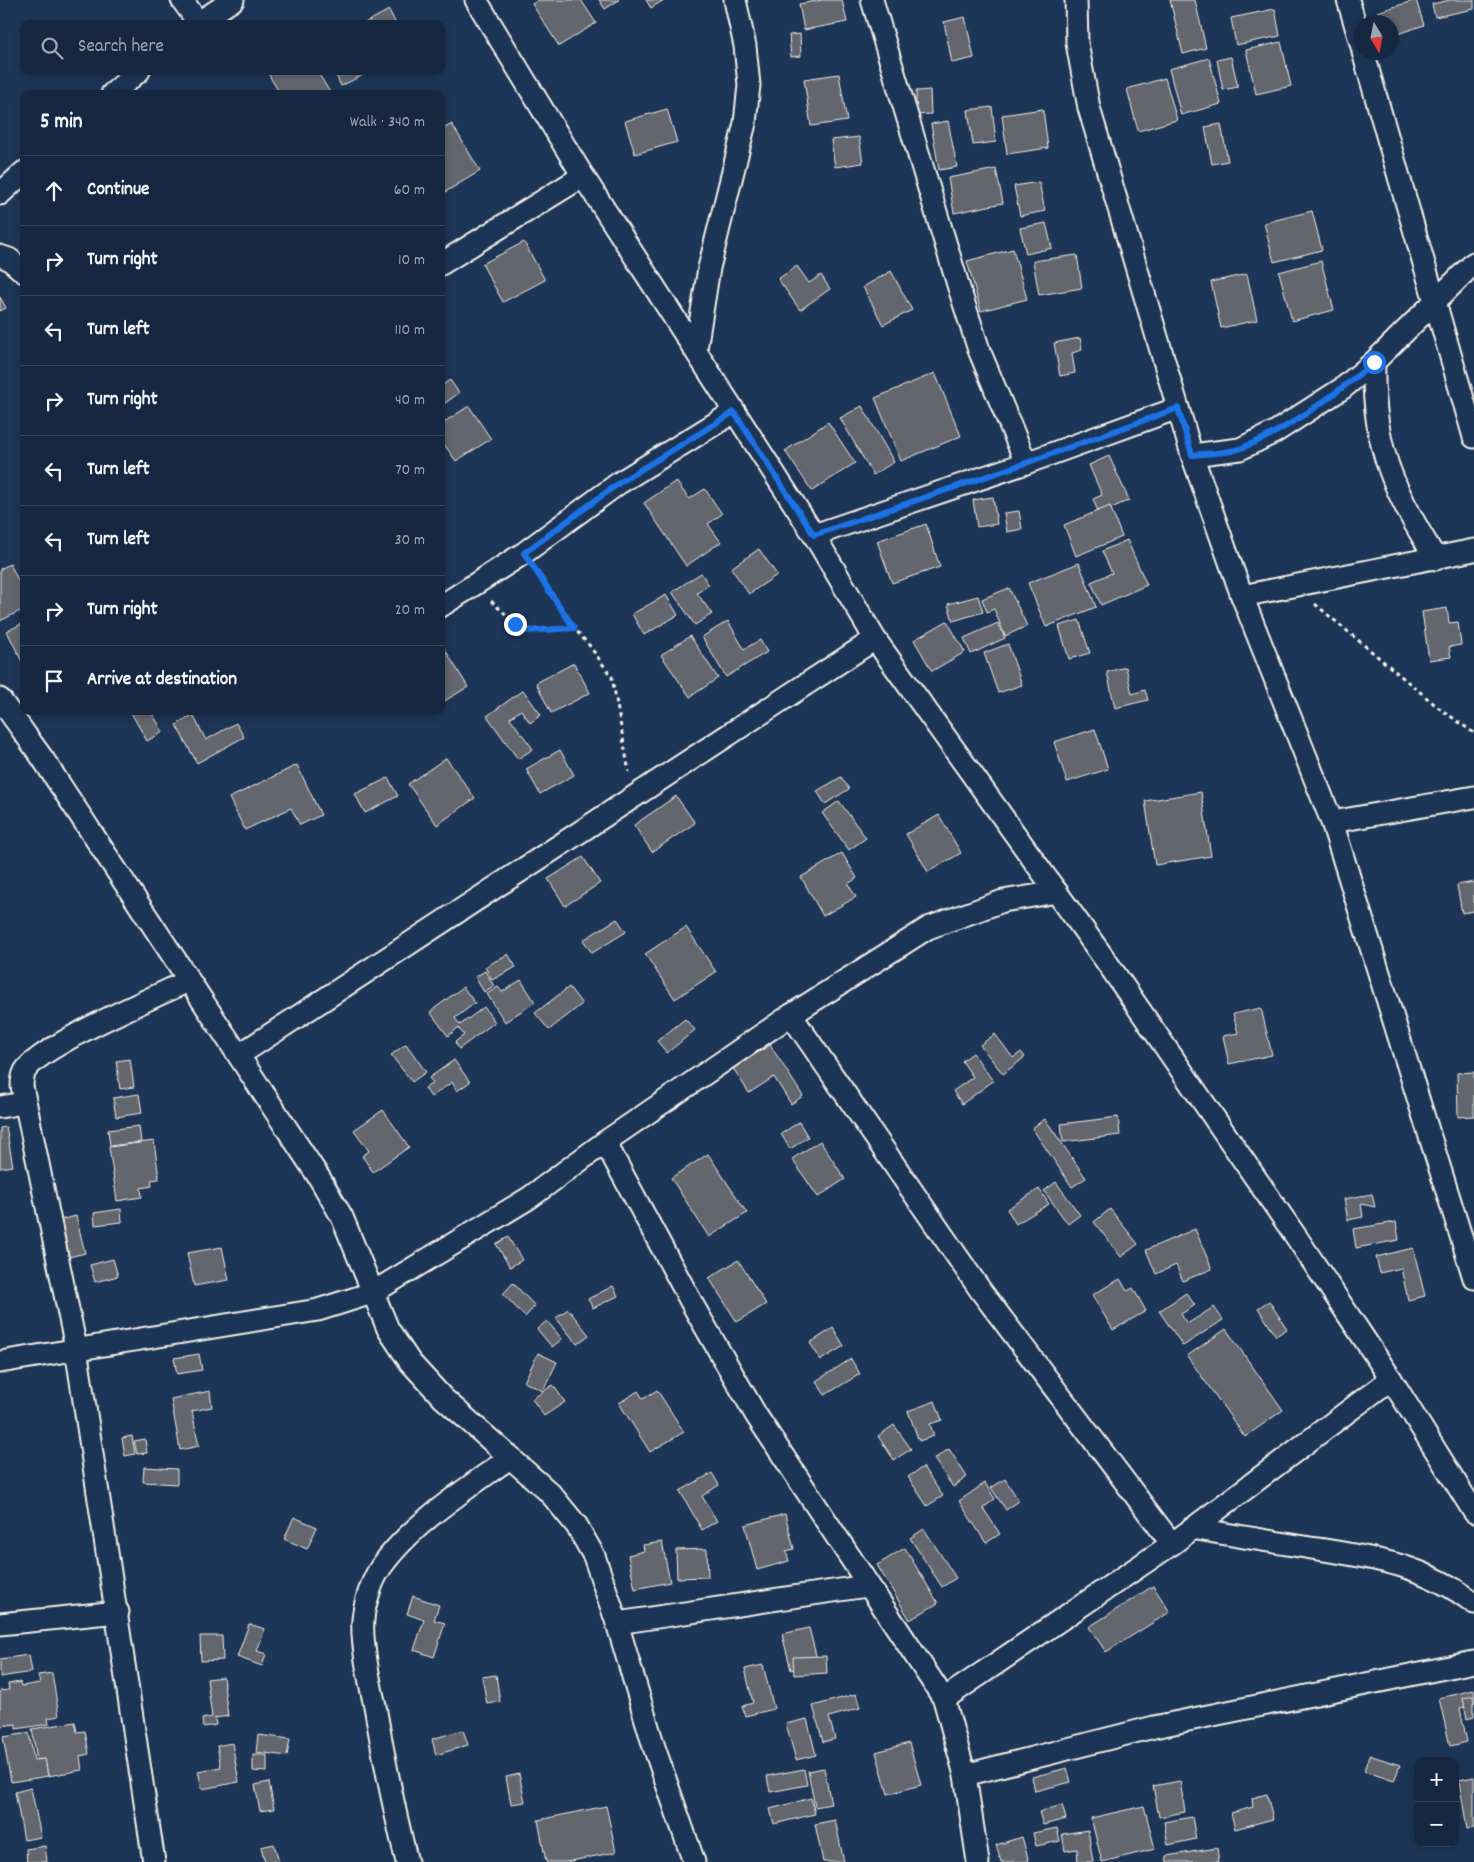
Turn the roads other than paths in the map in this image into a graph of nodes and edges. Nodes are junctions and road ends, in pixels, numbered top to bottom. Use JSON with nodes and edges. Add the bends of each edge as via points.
{"nodes":[{"id":1,"x":182,"y":0,"type":"edge"},
{"id":2,"x":233,"y":0,"type":"edge"},
{"id":3,"x":476,"y":0,"type":"edge"},
{"id":4,"x":735,"y":0,"type":"edge"},
{"id":5,"x":872,"y":0,"type":"edge"},
{"id":6,"x":1076,"y":0,"type":"edge"},
{"id":7,"x":1348,"y":0,"type":"edge"},
{"id":8,"x":195,"y":20,"type":"edge"},
{"id":9,"x":202,"y":20,"type":"edge"},
{"id":10,"x":1354,"y":20,"type":"edge"},
{"id":11,"x":1365,"y":60,"type":"edge"},
{"id":12,"x":133,"y":75,"type":"edge"},
{"id":13,"x":117,"y":90,"type":"edge"},
{"id":14,"x":20,"y":176,"type":"edge"},
{"id":15,"x":583,"y":176,"type":"junction"},
{"id":16,"x":0,"y":194,"type":"edge"},
{"id":17,"x":0,"y":256,"type":"edge"},
{"id":18,"x":445,"y":262,"type":"edge"},
{"id":19,"x":1474,"y":263,"type":"edge"},
{"id":20,"x":20,"y":269,"type":"edge"},
{"id":21,"x":1435,"y":302,"type":"junction"},
{"id":22,"x":696,"y":349,"type":"junction"},
{"id":23,"x":1374,"y":362,"type":"junction"},
{"id":24,"x":1178,"y":408,"type":"junction"},
{"id":25,"x":734,"y":412,"type":"junction"},
{"id":26,"x":1474,"y":436,"type":"edge"},
{"id":27,"x":1192,"y":455,"type":"junction"},
{"id":28,"x":1026,"y":463,"type":"junction"},
{"id":29,"x":814,"y":535,"type":"junction"},
{"id":30,"x":1474,"y":550,"type":"edge"},
{"id":31,"x":1436,"y":559,"type":"junction"},
{"id":32,"x":1242,"y":596,"type":"junction"},
{"id":33,"x":445,"y":603,"type":"edge"},
{"id":34,"x":876,"y":639,"type":"junction"},
{"id":35,"x":0,"y":699,"type":"edge"},
{"id":36,"x":1474,"y":797,"type":"edge"},
{"id":37,"x":1332,"y":822,"type":"junction"},
{"id":38,"x":1057,"y":892,"type":"junction"},
{"id":39,"x":188,"y":980,"type":"junction"},
{"id":40,"x":791,"y":1015,"type":"junction"},
{"id":41,"x":239,"y":1055,"type":"junction"},
{"id":42,"x":24,"y":1103,"type":"junction"},
{"id":43,"x":0,"y":1107,"type":"edge"},
{"id":44,"x":606,"y":1142,"type":"junction"},
{"id":45,"x":1472,"y":1268,"type":"edge"},
{"id":46,"x":372,"y":1293,"type":"junction"},
{"id":47,"x":76,"y":1348,"type":"junction"},
{"id":48,"x":0,"y":1362,"type":"edge"},
{"id":49,"x":1391,"y":1379,"type":"junction"},
{"id":50,"x":511,"y":1457,"type":"junction"},
{"id":51,"x":1474,"y":1512,"type":"edge"},
{"id":52,"x":1192,"y":1528,"type":"junction"},
{"id":53,"x":1172,"y":1544,"type":"junction"},
{"id":54,"x":867,"y":1586,"type":"junction"},
{"id":55,"x":1474,"y":1603,"type":"edge"},
{"id":56,"x":118,"y":1612,"type":"junction"},
{"id":57,"x":617,"y":1623,"type":"junction"},
{"id":58,"x":0,"y":1624,"type":"edge"},
{"id":59,"x":1474,"y":1662,"type":"edge"},
{"id":60,"x":944,"y":1699,"type":"junction"},
{"id":61,"x":965,"y":1775,"type":"junction"},
{"id":62,"x":154,"y":1862,"type":"edge"},
{"id":63,"x":407,"y":1862,"type":"edge"},
{"id":64,"x":694,"y":1862,"type":"edge"},
{"id":65,"x":978,"y":1862,"type":"edge"}],
"edges":[{"from":1,"to":8,"type":"street"},
{"from":2,"to":9,"type":"street"},
{"from":3,"to":15,"type":"street"},
{"from":4,"to":22,"type":"street","via":[[749,85],[745,123],[709,268]]},
{"from":5,"to":28,"type":"street","via":[[979,350]]},
{"from":6,"to":24,"type":"street","via":[[1077,43],[1089,108]]},
{"from":7,"to":10,"type":"street"},
{"from":11,"to":21,"type":"street"},
{"from":12,"to":13,"type":"street"},
{"from":14,"to":16,"type":"street"},
{"from":15,"to":18,"type":"street"},
{"from":15,"to":22,"type":"street"},
{"from":17,"to":20,"type":"street"},
{"from":19,"to":21,"type":"street"},
{"from":21,"to":23,"type":"street"},
{"from":21,"to":26,"type":"street"},
{"from":22,"to":25,"type":"street"},
{"from":23,"to":27,"type":"street","via":[[1343,388],[1275,432],[1240,449]]},
{"from":23,"to":31,"type":"street","via":[[1373,392],[1385,461],[1405,509]]},
{"from":24,"to":27,"type":"street"},
{"from":24,"to":28,"type":"street"},
{"from":25,"to":29,"type":"street"},
{"from":25,"to":33,"type":"street","via":[[619,483],[524,553]]},
{"from":27,"to":32,"type":"street"},
{"from":28,"to":29,"type":"street"},
{"from":29,"to":34,"type":"street"},
{"from":30,"to":31,"type":"street"},
{"from":31,"to":32,"type":"street"},
{"from":32,"to":37,"type":"street"},
{"from":34,"to":38,"type":"street"},
{"from":34,"to":41,"type":"street"},
{"from":35,"to":39,"type":"street"},
{"from":36,"to":37,"type":"street"},
{"from":37,"to":45,"type":"street"},
{"from":38,"to":40,"type":"street","via":[[1003,901],[928,928]]},
{"from":38,"to":49,"type":"street","via":[[1292,1230]]},
{"from":39,"to":41,"type":"street"},
{"from":39,"to":42,"type":"street","via":[[37,1058],[24,1072]]},
{"from":40,"to":44,"type":"street"},
{"from":40,"to":53,"type":"street","via":[[981,1291]]},
{"from":41,"to":46,"type":"street","via":[[342,1217]]},
{"from":42,"to":43,"type":"street"},
{"from":42,"to":47,"type":"street"},
{"from":44,"to":46,"type":"street","via":[[529,1198]]},
{"from":44,"to":54,"type":"street","via":[[694,1310],[756,1416]]},
{"from":46,"to":47,"type":"street","via":[[298,1313]]},
{"from":46,"to":50,"type":"street","via":[[388,1330],[410,1362],[443,1398]]},
{"from":47,"to":48,"type":"street"},
{"from":47,"to":56,"type":"street"},
{"from":49,"to":51,"type":"street"},
{"from":49,"to":52,"type":"street"},
{"from":50,"to":57,"type":"street","via":[[550,1494],[577,1526],[594,1556]]},
{"from":50,"to":63,"type":"street","via":[[408,1536],[381,1567],[362,1620],[368,1673]]},
{"from":52,"to":53,"type":"street"},
{"from":52,"to":55,"type":"street","via":[[1378,1559],[1408,1567],[1458,1591]]},
{"from":53,"to":60,"type":"street"},
{"from":54,"to":57,"type":"street"},
{"from":54,"to":60,"type":"street"},
{"from":56,"to":58,"type":"street"},
{"from":56,"to":62,"type":"street"},
{"from":57,"to":64,"type":"street","via":[[654,1747]]},
{"from":59,"to":61,"type":"street","via":[[1154,1728]]},
{"from":60,"to":61,"type":"street"},
{"from":61,"to":65,"type":"street"}]}
